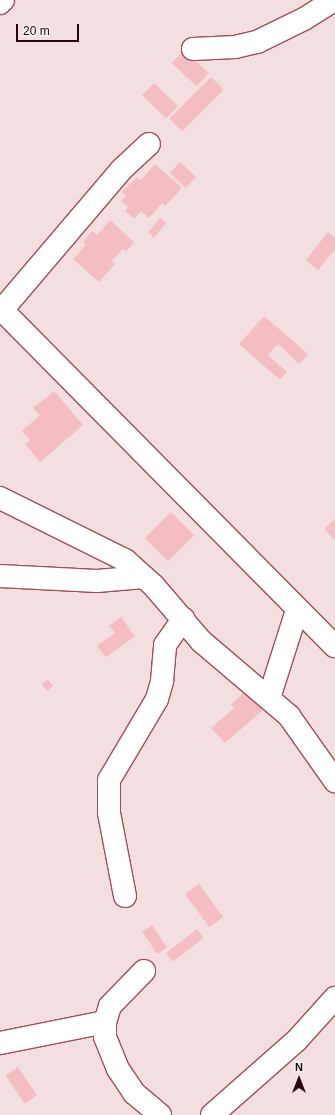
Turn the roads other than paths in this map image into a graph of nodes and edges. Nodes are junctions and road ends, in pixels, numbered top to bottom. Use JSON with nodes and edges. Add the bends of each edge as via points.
{"nodes":[{"id":1,"x":3,"y":0,"type":"edge"},
{"id":2,"x":334,"y":0,"type":"edge"},
{"id":3,"x":0,"y":3,"type":"edge"},
{"id":4,"x":193,"y":49,"type":"dead end"},
{"id":5,"x":149,"y":144,"type":"dead end"},
{"id":6,"x":1,"y":309,"type":"edge"},
{"id":7,"x":0,"y":498,"type":"edge"},
{"id":8,"x":0,"y":576,"type":"edge"},
{"id":9,"x":144,"y":577,"type":"junction"},
{"id":10,"x":297,"y":610,"type":"junction"},
{"id":11,"x":183,"y":619,"type":"junction"},
{"id":12,"x":335,"y":646,"type":"edge"},
{"id":13,"x":269,"y":698,"type":"junction"},
{"id":14,"x":335,"y":781,"type":"edge"},
{"id":15,"x":125,"y":896,"type":"dead end"},
{"id":16,"x":144,"y":971,"type":"dead end"},
{"id":17,"x":335,"y":998,"type":"edge"},
{"id":18,"x":105,"y":1022,"type":"junction"},
{"id":19,"x":0,"y":1043,"type":"edge"},
{"id":20,"x":160,"y":1115,"type":"edge"},
{"id":21,"x":212,"y":1115,"type":"edge"}],
"edges":[{"from":1,"to":3,"type":"main road"},
{"from":2,"to":4,"type":"main road","via":[[304,19],[257,42],[235,47]]},
{"from":5,"to":6,"type":"main road","via":[[121,170]]},
{"from":6,"to":10,"type":"main road"},
{"from":7,"to":9,"type":"main road","via":[[125,560]]},
{"from":8,"to":9,"type":"main road","via":[[97,581]]},
{"from":9,"to":11,"type":"main road"},
{"from":10,"to":12,"type":"main road"},
{"from":10,"to":13,"type":"main road"},
{"from":11,"to":13,"type":"main road","via":[[201,641]]},
{"from":11,"to":15,"type":"main road","via":[[165,644],[162,681],[157,699],[109,780],[109,813]]},
{"from":13,"to":14,"type":"main road","via":[[289,716]]},
{"from":16,"to":18,"type":"main road","via":[[110,1006]]},
{"from":17,"to":21,"type":"main road","via":[[297,1040]]},
{"from":18,"to":19,"type":"main road"},
{"from":18,"to":20,"type":"main road","via":[[105,1037],[118,1069],[134,1093]]}]}
